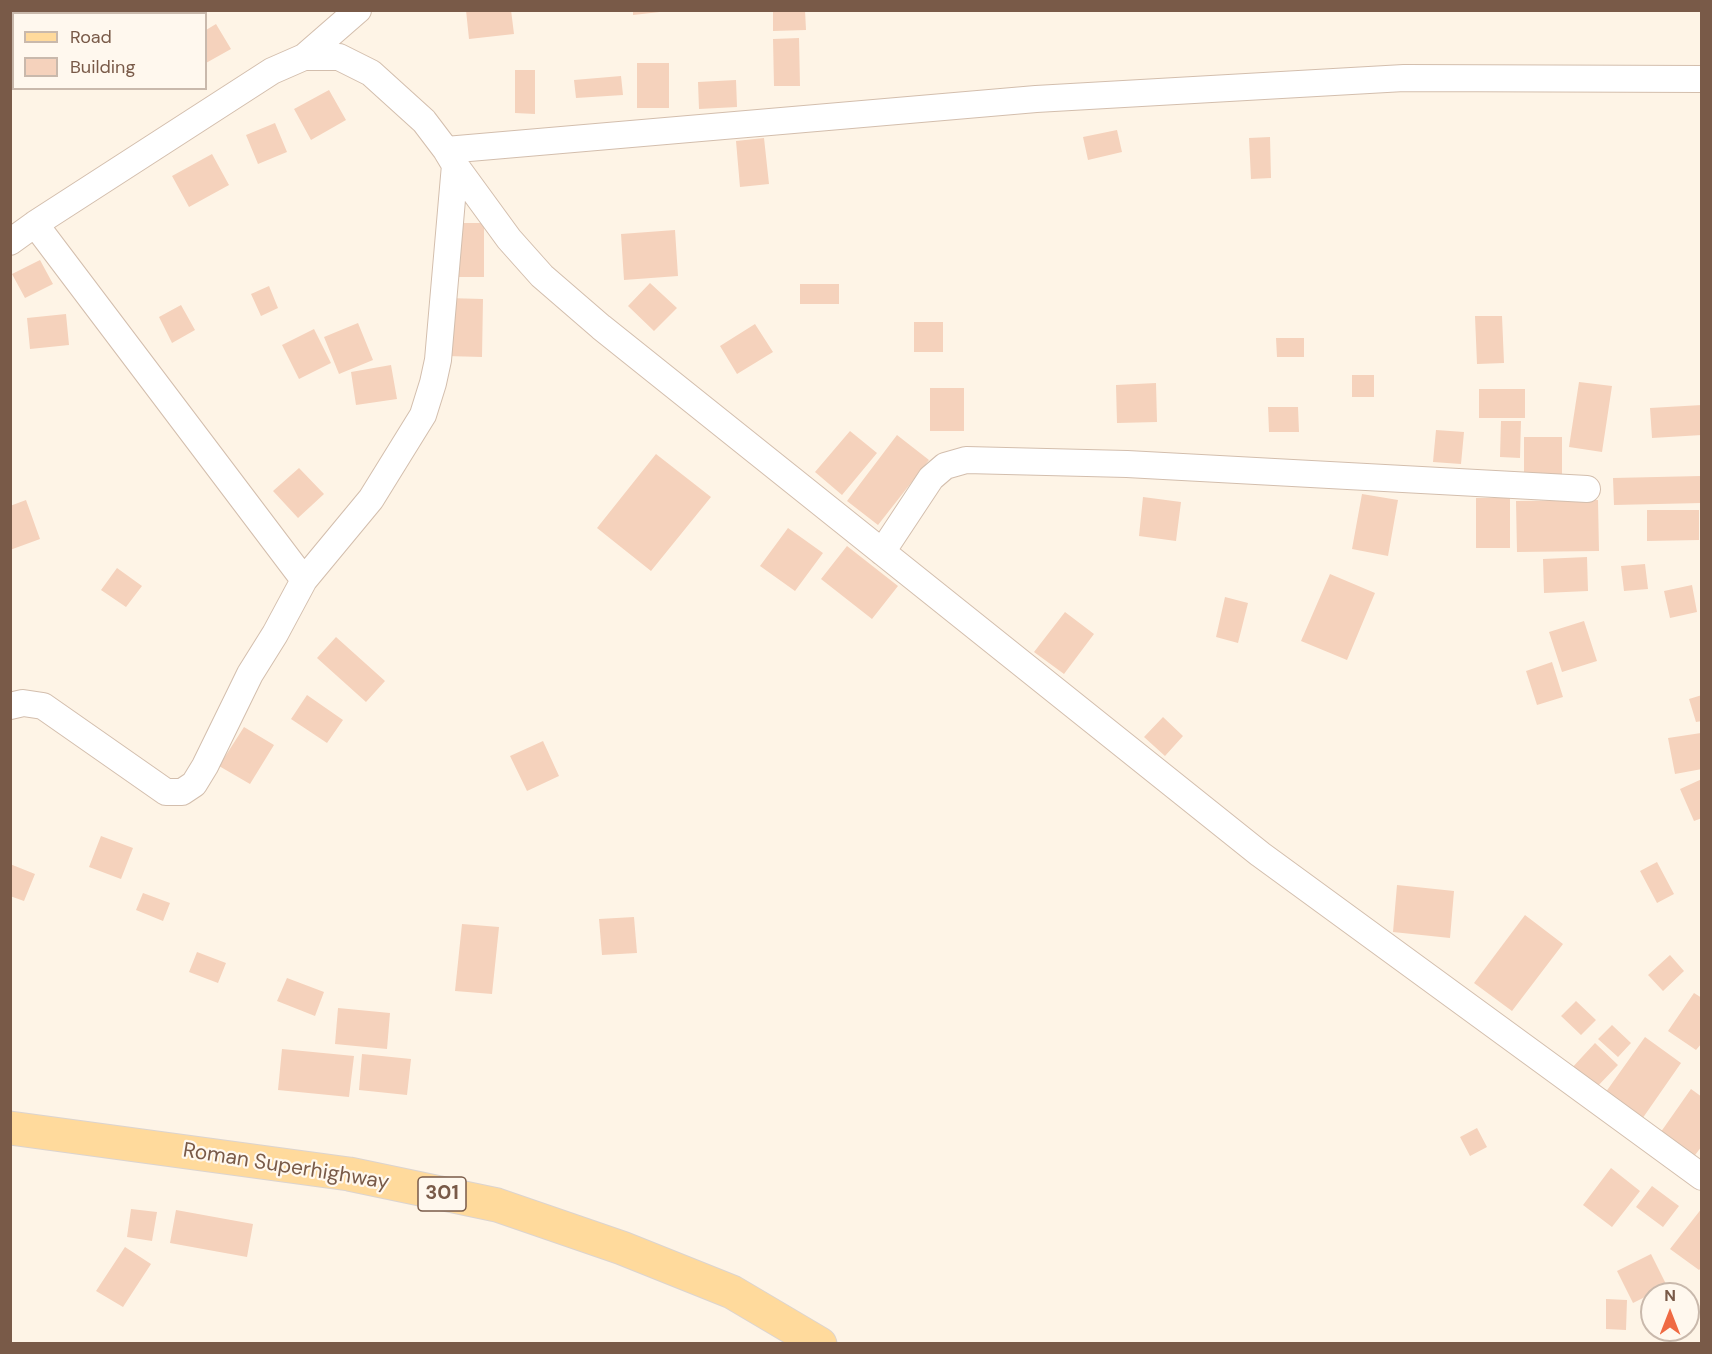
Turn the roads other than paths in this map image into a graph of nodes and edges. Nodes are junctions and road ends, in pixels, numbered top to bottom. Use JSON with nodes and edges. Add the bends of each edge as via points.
{"nodes":[{"id":1,"x":358,"y":10,"type":"edge"},
{"id":2,"x":304,"y":57,"type":"junction"},
{"id":3,"x":1701,"y":79,"type":"edge"},
{"id":4,"x":450,"y":157,"type":"junction"},
{"id":5,"x":35,"y":224,"type":"junction"},
{"id":6,"x":10,"y":242,"type":"edge"},
{"id":7,"x":1587,"y":489,"type":"dead end"},
{"id":8,"x":882,"y":552,"type":"junction"},
{"id":9,"x":304,"y":580,"type":"junction"},
{"id":10,"x":10,"y":706,"type":"edge"},
{"id":11,"x":10,"y":1128,"type":"edge"},
{"id":12,"x":1701,"y":1177,"type":"edge"},
{"id":13,"x":820,"y":1344,"type":"edge"}],
"edges":[{"from":1,"to":2,"type":"street"},
{"from":2,"to":4,"type":"street","via":[[339,57],[371,73],[424,121]]},
{"from":2,"to":5,"type":"street","via":[[272,71]]},
{"from":3,"to":4,"type":"street","via":[[1404,78],[1036,99]]},
{"from":4,"to":8,"type":"street","via":[[509,239],[542,276]]},
{"from":4,"to":9,"type":"street","via":[[438,360],[423,415],[371,499]]},
{"from":5,"to":6,"type":"street"},
{"from":5,"to":9,"type":"street"},
{"from":7,"to":8,"type":"street","via":[[1127,464],[966,460],[945,466],[931,478]]},
{"from":8,"to":12,"type":"street","via":[[1260,854]]},
{"from":9,"to":10,"type":"street","via":[[250,674],[205,766],[194,784],[182,792],[166,792],[43,706]]},
{"from":11,"to":13,"type":"main road","name":"Roman Superhighway","number":"301","via":[[349,1174],[497,1205],[622,1248],[732,1292]]}]}
